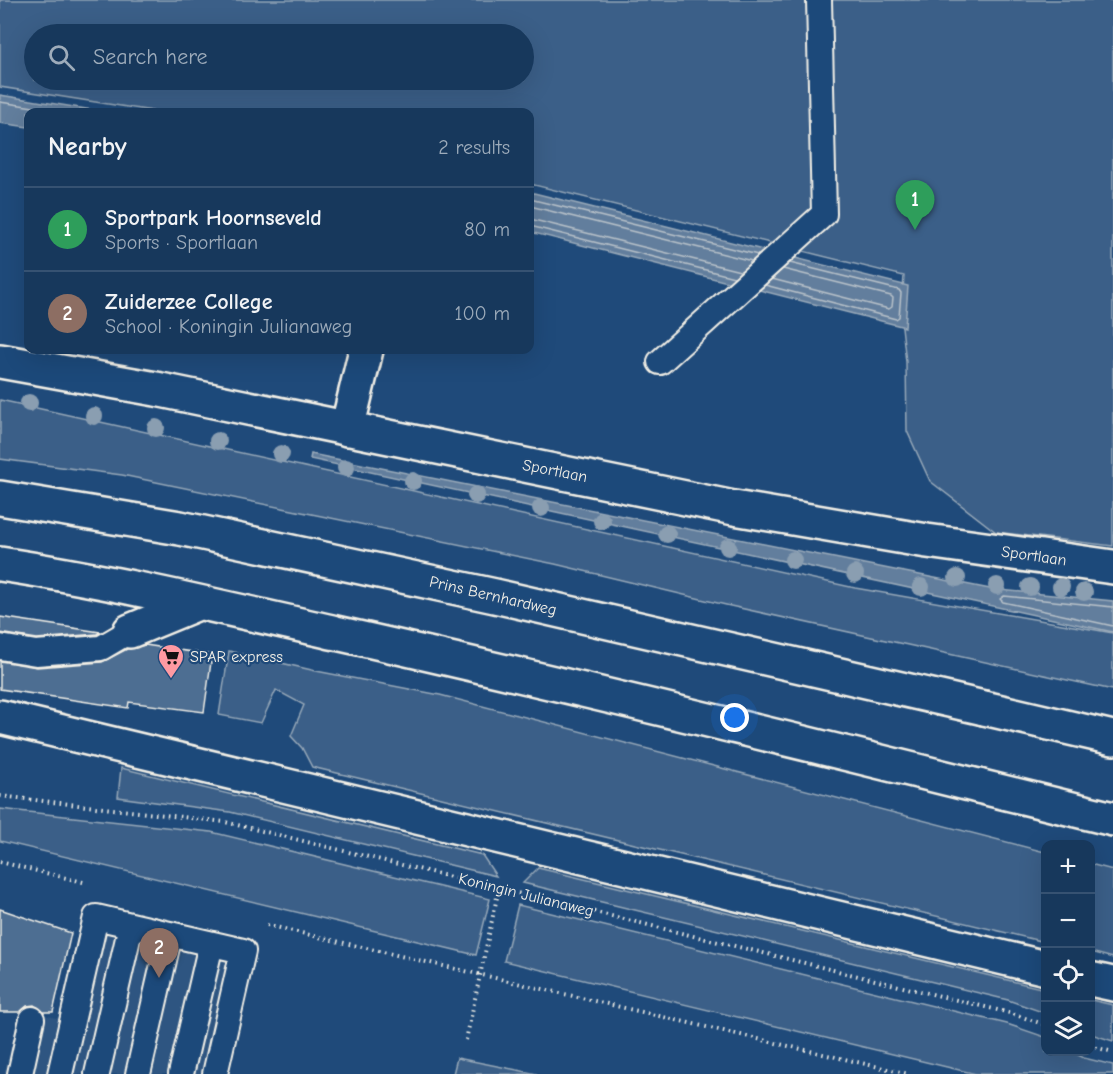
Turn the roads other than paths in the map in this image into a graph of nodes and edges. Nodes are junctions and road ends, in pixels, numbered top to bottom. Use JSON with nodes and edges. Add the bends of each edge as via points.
{"nodes":[{"id":1,"x":819,"y":0,"type":"edge"},
{"id":2,"x":365,"y":354,"type":"edge"},
{"id":3,"x":0,"y":361,"type":"edge"},
{"id":4,"x":660,"y":362,"type":"dead end"},
{"id":5,"x":347,"y":429,"type":"junction"},
{"id":6,"x":0,"y":498,"type":"edge"},
{"id":7,"x":0,"y":564,"type":"edge"},
{"id":8,"x":1113,"y":567,"type":"edge"},
{"id":9,"x":198,"y":603,"type":"junction"},
{"id":10,"x":130,"y":632,"type":"joint"},
{"id":11,"x":0,"y":647,"type":"edge"},
{"id":12,"x":5,"y":721,"type":"edge"},
{"id":13,"x":1113,"y":738,"type":"edge"},
{"id":14,"x":1113,"y":819,"type":"edge"},
{"id":15,"x":131,"y":925,"type":"junction"},
{"id":16,"x":170,"y":934,"type":"junction"},
{"id":17,"x":211,"y":944,"type":"junction"},
{"id":18,"x":1041,"y":967,"type":"edge"},
{"id":19,"x":1095,"y":980,"type":"edge"},
{"id":20,"x":1113,"y":984,"type":"edge"},
{"id":21,"x":32,"y":1019,"type":"dead end"},
{"id":22,"x":20,"y":1074,"type":"edge"},
{"id":23,"x":60,"y":1074,"type":"edge"},
{"id":24,"x":97,"y":1074,"type":"edge"},
{"id":25,"x":138,"y":1074,"type":"edge"},
{"id":26,"x":181,"y":1074,"type":"edge"},
{"id":27,"x":215,"y":1074,"type":"edge"}],
"edges":[{"from":1,"to":4,"type":"lane","via":[[824,214]]},
{"from":2,"to":5,"type":"main road"},
{"from":3,"to":5,"type":"main road","name":"Sportlaan"},
{"from":5,"to":8,"type":"main road","name":"Sportlaan","via":[[734,508]]},
{"from":6,"to":13,"type":"main road","name":"Prins Bernhardweg","via":[[180,528]]},
{"from":7,"to":9,"type":"main road","via":[[68,574]]},
{"from":9,"to":10,"type":"main road"},
{"from":9,"to":14,"type":"main road","via":[[658,707]]},
{"from":10,"to":11,"type":"lane","via":[[101,648],[36,652]]},
{"from":12,"to":18,"type":"main road"},
{"from":15,"to":16,"type":"lane"},
{"from":15,"to":23,"type":"lane","via":[[96,917]]},
{"from":15,"to":24,"type":"lane"},
{"from":16,"to":17,"type":"lane"},
{"from":16,"to":25,"type":"lane"},
{"from":17,"to":26,"type":"lane"},
{"from":17,"to":27,"type":"lane","via":[[243,951]]},
{"from":19,"to":20,"type":"main road"},
{"from":21,"to":22,"type":"lane"}]}
